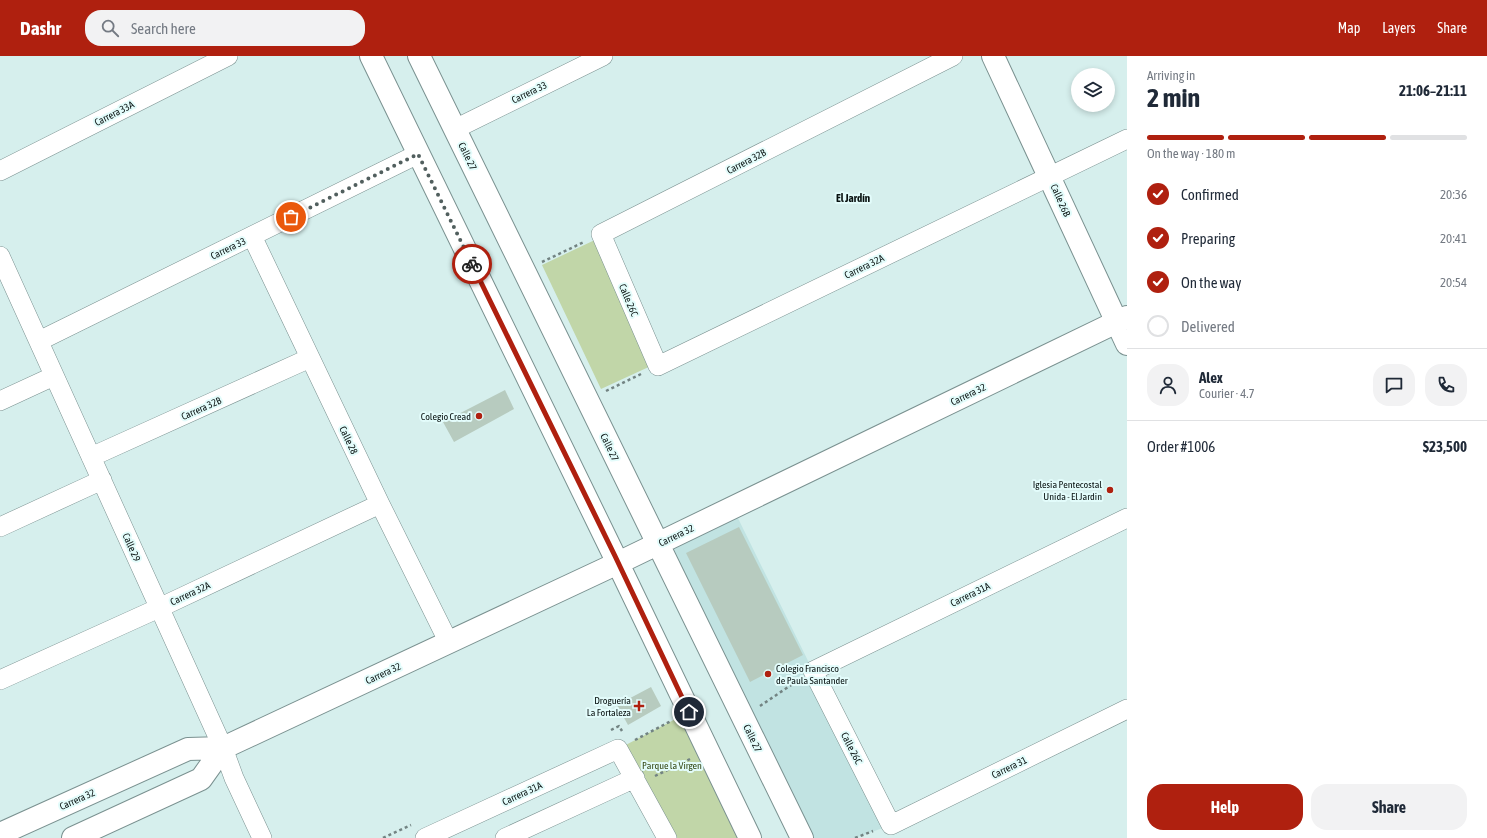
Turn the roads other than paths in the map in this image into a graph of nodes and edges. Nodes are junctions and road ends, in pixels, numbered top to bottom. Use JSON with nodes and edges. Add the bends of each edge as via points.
{"nodes":[{"id":1,"x":228,"y":56,"type":"edge"},
{"id":2,"x":371,"y":56,"type":"edge"},
{"id":3,"x":420,"y":56,"type":"edge"},
{"id":4,"x":604,"y":56,"type":"edge"},
{"id":5,"x":954,"y":56,"type":"edge"},
{"id":6,"x":993,"y":56,"type":"edge"},
{"id":7,"x":455,"y":128,"type":"junction"},
{"id":8,"x":1127,"y":139,"type":"edge"},
{"id":9,"x":418,"y":154,"type":"junction"},
{"id":10,"x":0,"y":171,"type":"edge"},
{"id":11,"x":1050,"y":176,"type":"junction"},
{"id":12,"x":601,"y":234,"type":"joint"},
{"id":13,"x":252,"y":236,"type":"junction"},
{"id":14,"x":0,"y":256,"type":"edge"},
{"id":15,"x":1122,"y":320,"type":"edge"},
{"id":16,"x":39,"y":341,"type":"junction"},
{"id":17,"x":1127,"y":344,"type":"edge"},
{"id":18,"x":310,"y":358,"type":"junction"},
{"id":19,"x":658,"y":366,"type":"joint"},
{"id":20,"x":54,"y":376,"type":"junction"},
{"id":21,"x":0,"y":401,"type":"edge"},
{"id":22,"x":91,"y":457,"type":"junction"},
{"id":23,"x":102,"y":480,"type":"junction"},
{"id":24,"x":380,"y":504,"type":"junction"},
{"id":25,"x":1127,"y":518,"type":"edge"},
{"id":26,"x":0,"y":527,"type":"edge"},
{"id":27,"x":658,"y":544,"type":"junction"},
{"id":28,"x":618,"y":563,"type":"junction"},
{"id":29,"x":159,"y":608,"type":"junction"},
{"id":30,"x":449,"y":643,"type":"junction"},
{"id":31,"x":813,"y":671,"type":"joint"},
{"id":32,"x":0,"y":680,"type":"edge"},
{"id":33,"x":1127,"y":709,"type":"edge"},
{"id":34,"x":223,"y":748,"type":"junction"},
{"id":35,"x":636,"y":781,"type":"junction"},
{"id":36,"x":891,"y":825,"type":"joint"},
{"id":37,"x":0,"y":834,"type":"edge"},
{"id":38,"x":73,"y":838,"type":"edge"},
{"id":39,"x":262,"y":838,"type":"edge"},
{"id":40,"x":425,"y":838,"type":"edge"},
{"id":41,"x":505,"y":838,"type":"edge"},
{"id":42,"x":667,"y":838,"type":"edge"},
{"id":43,"x":750,"y":838,"type":"edge"},
{"id":44,"x":802,"y":838,"type":"edge"}],
"edges":[{"from":1,"to":10,"type":"street","name":"Carrera 33A"},
{"from":2,"to":9,"type":"main road"},
{"from":3,"to":7,"type":"main road","name":"Calle 27"},
{"from":4,"to":7,"type":"street","name":"Carrera 33"},
{"from":5,"to":12,"type":"street","name":"Carrera 32B"},
{"from":6,"to":11,"type":"main road","name":"Calle 26B"},
{"from":7,"to":27,"type":"main road","name":"Calle 27"},
{"from":8,"to":11,"type":"street","name":"Carrera 32A"},
{"from":9,"to":13,"type":"street","name":"Carrera 33"},
{"from":9,"to":28,"type":"main road"},
{"from":11,"to":15,"type":"main road","name":"Calle 26B"},
{"from":11,"to":19,"type":"street","name":"Carrera 32A"},
{"from":12,"to":19,"type":"street","name":"Calle 26C"},
{"from":13,"to":16,"type":"street","name":"Carrera 33"},
{"from":13,"to":18,"type":"street","name":"Calle 28"},
{"from":14,"to":16,"type":"street","name":"Calle 29"},
{"from":15,"to":17,"type":"main road","name":"Calle 26B"},
{"from":15,"to":27,"type":"main road","name":"Carrera 32"},
{"from":16,"to":20,"type":"street","name":"Calle 29"},
{"from":18,"to":22,"type":"street","name":"Carrera 32B"},
{"from":18,"to":24,"type":"street","name":"Calle 28"},
{"from":20,"to":21,"type":"street"},
{"from":20,"to":22,"type":"street","name":"Calle 29"},
{"from":22,"to":23,"type":"street","name":"Calle 29"},
{"from":23,"to":26,"type":"street"},
{"from":23,"to":29,"type":"street","name":"Calle 29"},
{"from":24,"to":29,"type":"street","name":"Carrera 32A"},
{"from":24,"to":30,"type":"street","name":"Calle 28"},
{"from":25,"to":31,"type":"street","name":"Carrera 31A"},
{"from":27,"to":28,"type":"main road","name":"Carrera 32"},
{"from":27,"to":44,"type":"main road","name":"Calle 27"},
{"from":28,"to":30,"type":"main road","name":"Carrera 32"},
{"from":28,"to":43,"type":"main road"},
{"from":29,"to":32,"type":"street","name":"Carrera 32A"},
{"from":29,"to":34,"type":"street","name":"Calle 29"},
{"from":30,"to":34,"type":"main road","name":"Carrera 32"},
{"from":31,"to":36,"type":"street","name":"Calle 26C"},
{"from":33,"to":36,"type":"street","name":"Carrera 31"},
{"from":34,"to":37,"type":"main road","name":"Carrera 32","via":[[188,749]]},
{"from":34,"to":38,"type":"main road","name":"Carrera 32","via":[[201,779]]},
{"from":34,"to":39,"type":"street","name":"Calle 29"},
{"from":35,"to":40,"type":"street","name":"Carrera 31A","via":[[618,749]]},
{"from":35,"to":41,"type":"street"},
{"from":35,"to":42,"type":"street"}]}
